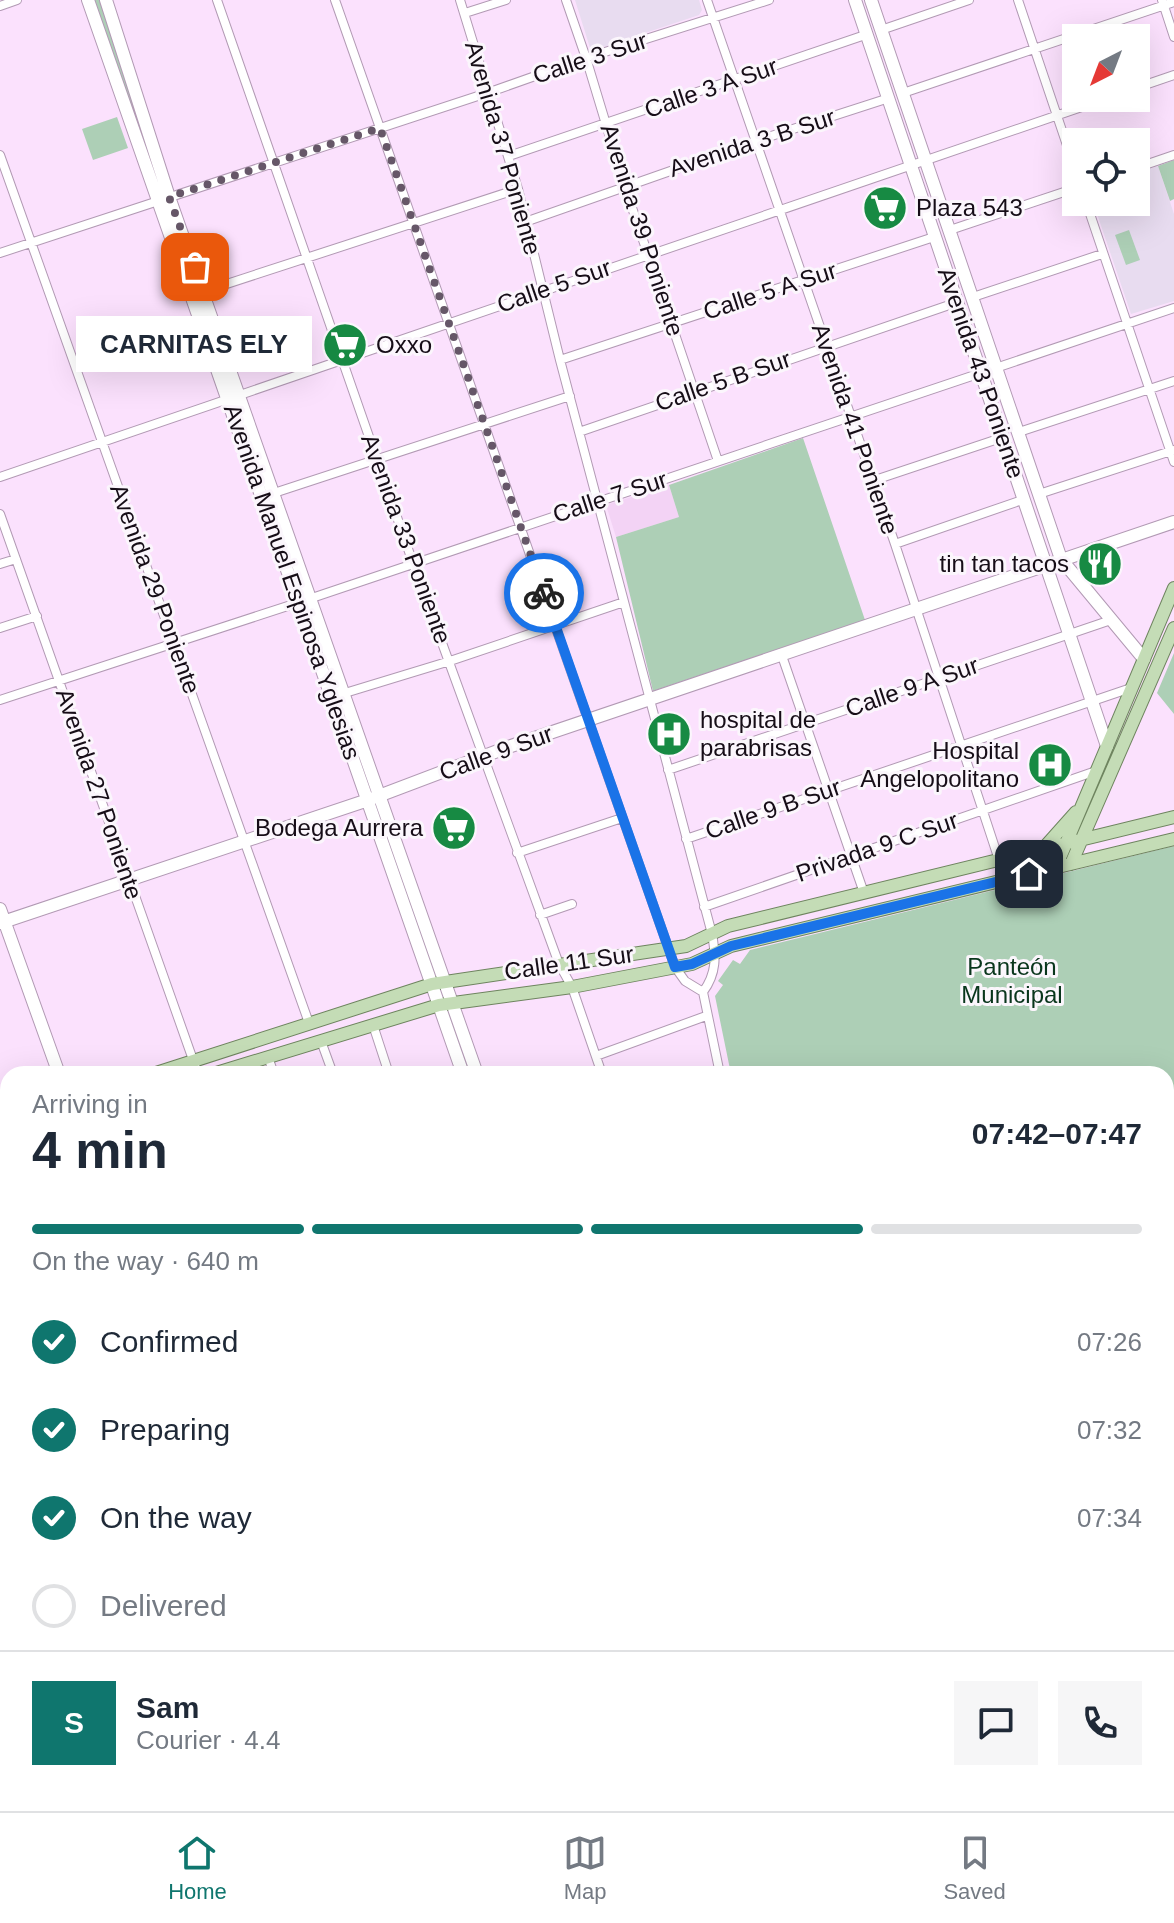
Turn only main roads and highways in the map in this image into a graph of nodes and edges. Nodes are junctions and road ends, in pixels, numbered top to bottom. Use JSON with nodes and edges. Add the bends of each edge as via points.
{"nodes":[{"id":1,"x":88,"y":0,"type":"edge"},
{"id":2,"x":106,"y":0,"type":"edge"},
{"id":3,"x":855,"y":0,"type":"edge"},
{"id":4,"x":871,"y":0,"type":"edge"},
{"id":5,"x":164,"y":199,"type":"junction"},
{"id":6,"x":234,"y":397,"type":"junction"},
{"id":7,"x":1174,"y":522,"type":"edge"},
{"id":8,"x":1061,"y":559,"type":"junction"},
{"id":9,"x":1046,"y":564,"type":"junction"},
{"id":10,"x":1174,"y":588,"type":"edge"},
{"id":11,"x":305,"y":600,"type":"junction"},
{"id":12,"x":1174,"y":628,"type":"edge"},
{"id":13,"x":1144,"y":659,"type":"junction"},
{"id":14,"x":1107,"y":746,"type":"junction"},
{"id":15,"x":374,"y":798,"type":"junction"},
{"id":16,"x":1083,"y":803,"type":"junction"},
{"id":17,"x":1174,"y":817,"type":"edge"},
{"id":18,"x":1082,"y":839,"type":"junction"},
{"id":19,"x":1174,"y":839,"type":"edge"},
{"id":20,"x":1066,"y":843,"type":"junction"},
{"id":21,"x":1042,"y":849,"type":"junction"},
{"id":22,"x":1071,"y":864,"type":"junction"},
{"id":23,"x":1056,"y":867,"type":"junction"},
{"id":24,"x":1,"y":918,"type":"edge"},
{"id":25,"x":446,"y":982,"type":"junction"},
{"id":26,"x":432,"y":984,"type":"junction"},
{"id":27,"x":454,"y":1003,"type":"junction"},
{"id":28,"x":439,"y":1005,"type":"junction"},
{"id":29,"x":56,"y":1066,"type":"edge"},
{"id":30,"x":174,"y":1066,"type":"edge"},
{"id":31,"x":239,"y":1066,"type":"edge"},
{"id":32,"x":460,"y":1066,"type":"edge"},
{"id":33,"x":474,"y":1066,"type":"edge"}],
"edges":[{"from":1,"to":5,"type":"main road","name":"Avenida Manuel Espinosa Yglesias"},
{"from":2,"to":5,"type":"main road","name":"Avenida Manuel Espinosa Yglesias"},
{"from":3,"to":9,"type":"main road","name":"Avenida 43 Poniente"},
{"from":4,"to":8,"type":"main road","name":"Avenida 43 Poniente"},
{"from":5,"to":6,"type":"main road","name":"Avenida Manuel Espinosa Yglesias"},
{"from":6,"to":11,"type":"main road","name":"Avenida Manuel Espinosa Yglesias"},
{"from":6,"to":11,"type":"main road","name":"Avenida Manuel Espinosa Yglesias","via":[[274,493]]},
{"from":7,"to":8,"type":"main road","name":"Calle 9 Sur"},
{"from":8,"to":9,"type":"main road","name":"Calle 9 Sur"},
{"from":8,"to":13,"type":"main road","name":"Avenida 43 Poniente"},
{"from":9,"to":14,"type":"main road","name":"Avenida 43 Poniente"},
{"from":9,"to":15,"type":"main road","name":"Calle 9 Sur","via":[[482,756]]},
{"from":10,"to":13,"type":"main road"},
{"from":11,"to":15,"type":"main road","name":"Avenida Manuel Espinosa Yglesias"},
{"from":11,"to":15,"type":"main road","name":"Avenida Manuel Espinosa Yglesias","via":[[345,693]]},
{"from":12,"to":18,"type":"main road"},
{"from":13,"to":14,"type":"main road"},
{"from":14,"to":16,"type":"main road"},
{"from":15,"to":24,"type":"main road","name":"Calle 9 Sur"},
{"from":15,"to":25,"type":"main road","name":"Avenida Manuel Espinosa Yglesias"},
{"from":15,"to":26,"type":"main road","name":"Avenida Manuel Espinosa Yglesias"},
{"from":16,"to":20,"type":"main road"},
{"from":16,"to":21,"type":"main road"},
{"from":17,"to":18,"type":"main road","name":"Calle 11 Sur"},
{"from":18,"to":20,"type":"main road","name":"Calle 11 Sur"},
{"from":18,"to":22,"type":"main road"},
{"from":19,"to":22,"type":"main road","name":"Calle 11 Sur"},
{"from":20,"to":21,"type":"main road","name":"Calle 11 Sur"},
{"from":20,"to":23,"type":"main road"},
{"from":21,"to":25,"type":"main road","name":"Calle 11 Sur","via":[[728,926],[686,946],[667,943],[649,952]]},
{"from":22,"to":23,"type":"main road","name":"Calle 11 Sur"},
{"from":23,"to":27,"type":"main road","name":"Calle 11 Sur","via":[[731,946],[692,964]]},
{"from":24,"to":29,"type":"main road"},
{"from":25,"to":26,"type":"main road","name":"Calle 11 Sur"},
{"from":25,"to":27,"type":"main road","name":"Avenida Manuel Espinosa Yglesias"},
{"from":26,"to":28,"type":"main road","name":"Avenida Manuel Espinosa Yglesias"},
{"from":26,"to":30,"type":"main road","name":"Calle 11 Sur"},
{"from":27,"to":28,"type":"main road","name":"Calle 11 Sur"},
{"from":27,"to":33,"type":"main road","name":"Avenida Manuel Espinosa Yglesias"},
{"from":28,"to":31,"type":"main road","name":"Calle 11 Sur"},
{"from":28,"to":32,"type":"main road","name":"Avenida Manuel Espinosa Yglesias"}]}
